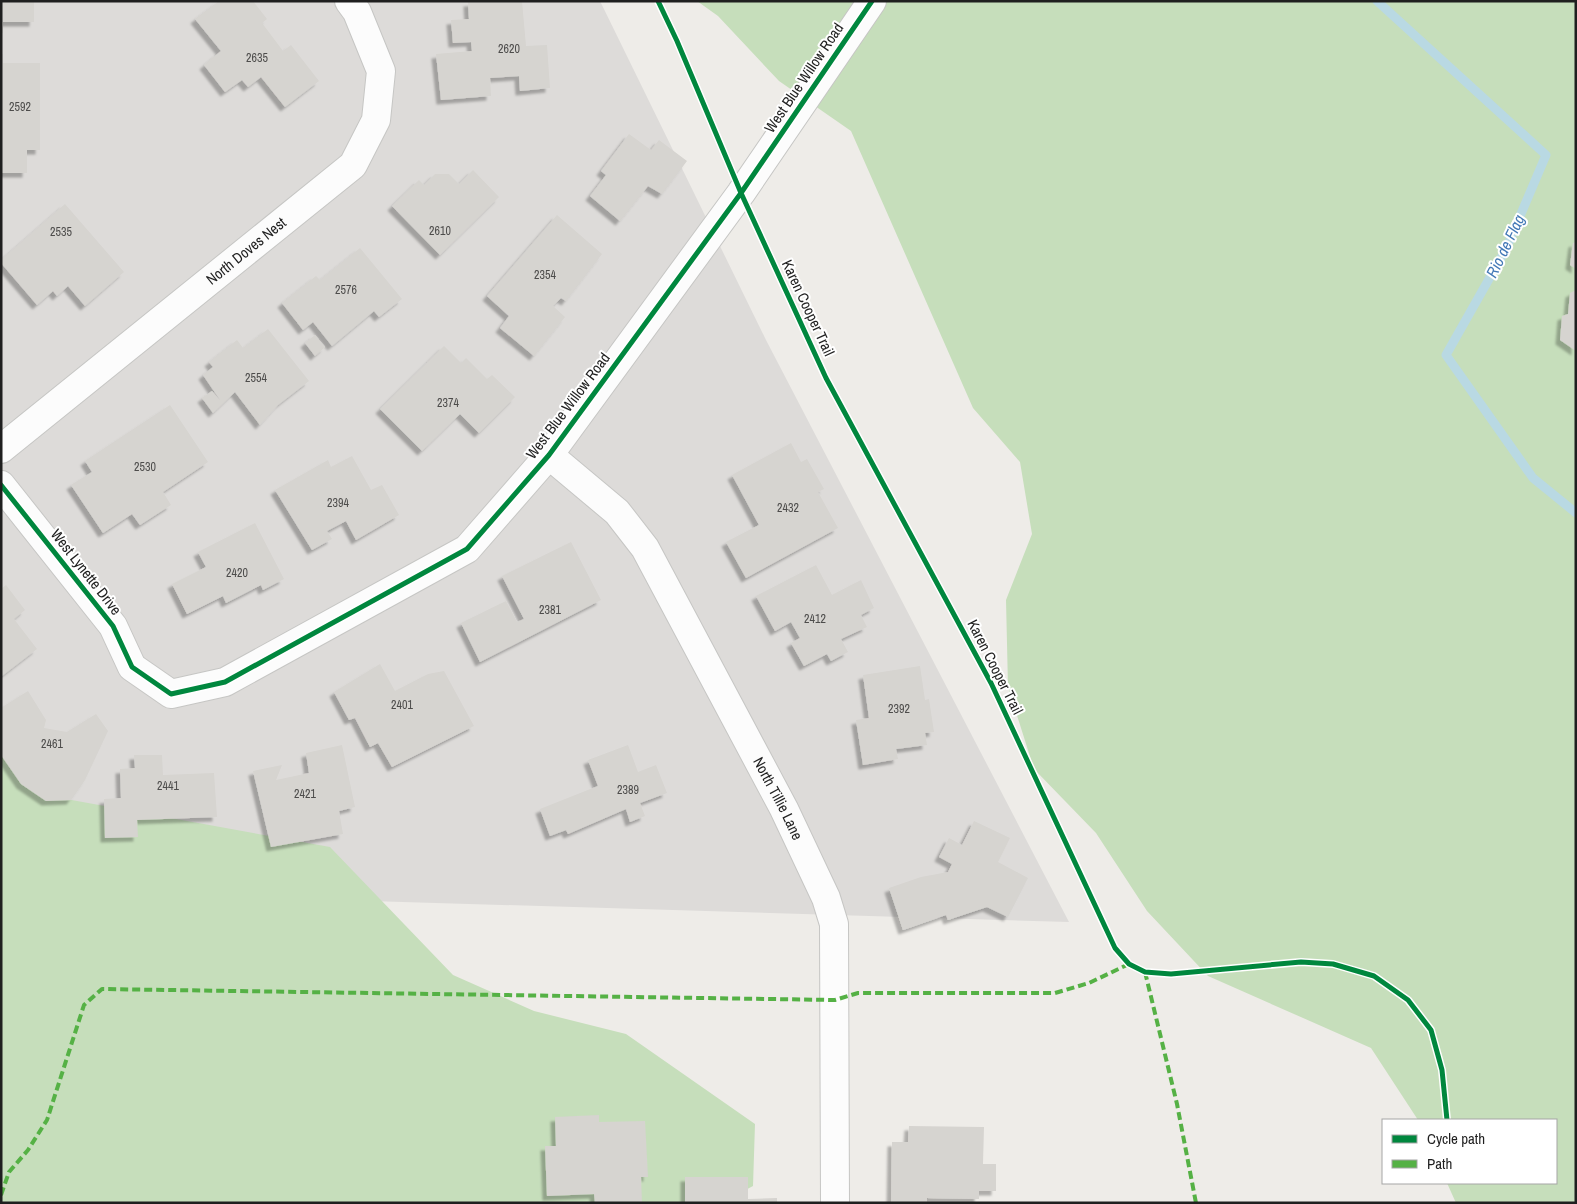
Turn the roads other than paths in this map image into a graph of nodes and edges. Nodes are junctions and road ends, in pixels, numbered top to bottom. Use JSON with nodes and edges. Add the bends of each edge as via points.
{"nodes":[{"id":1,"x":349,"y":1,"type":"edge"},
{"id":2,"x":872,"y":1,"type":"edge"},
{"id":3,"x":1,"y":449,"type":"edge"},
{"id":4,"x":549,"y":455,"type":"junction"},
{"id":5,"x":1,"y":485,"type":"edge"},
{"id":6,"x":171,"y":694,"type":"joint"},
{"id":7,"x":834,"y":1203,"type":"edge"}],
"edges":[{"from":1,"to":3,"type":"street","name":"North Doves Nest","via":[[381,71],[376,120],[353,165]]},
{"from":2,"to":4,"type":"street","name":"West Blue Willow Road","via":[[741,193]]},
{"from":4,"to":6,"type":"street","name":"West Blue Willow Road","via":[[467,549],[225,682]]},
{"from":4,"to":7,"type":"street","name":"North Tillie Lane","via":[[616,512],[645,548],[784,809],[826,898],[834,924]]},
{"from":5,"to":6,"type":"street","name":"West Lynette Drive","via":[[113,626],[132,667]]}]}
